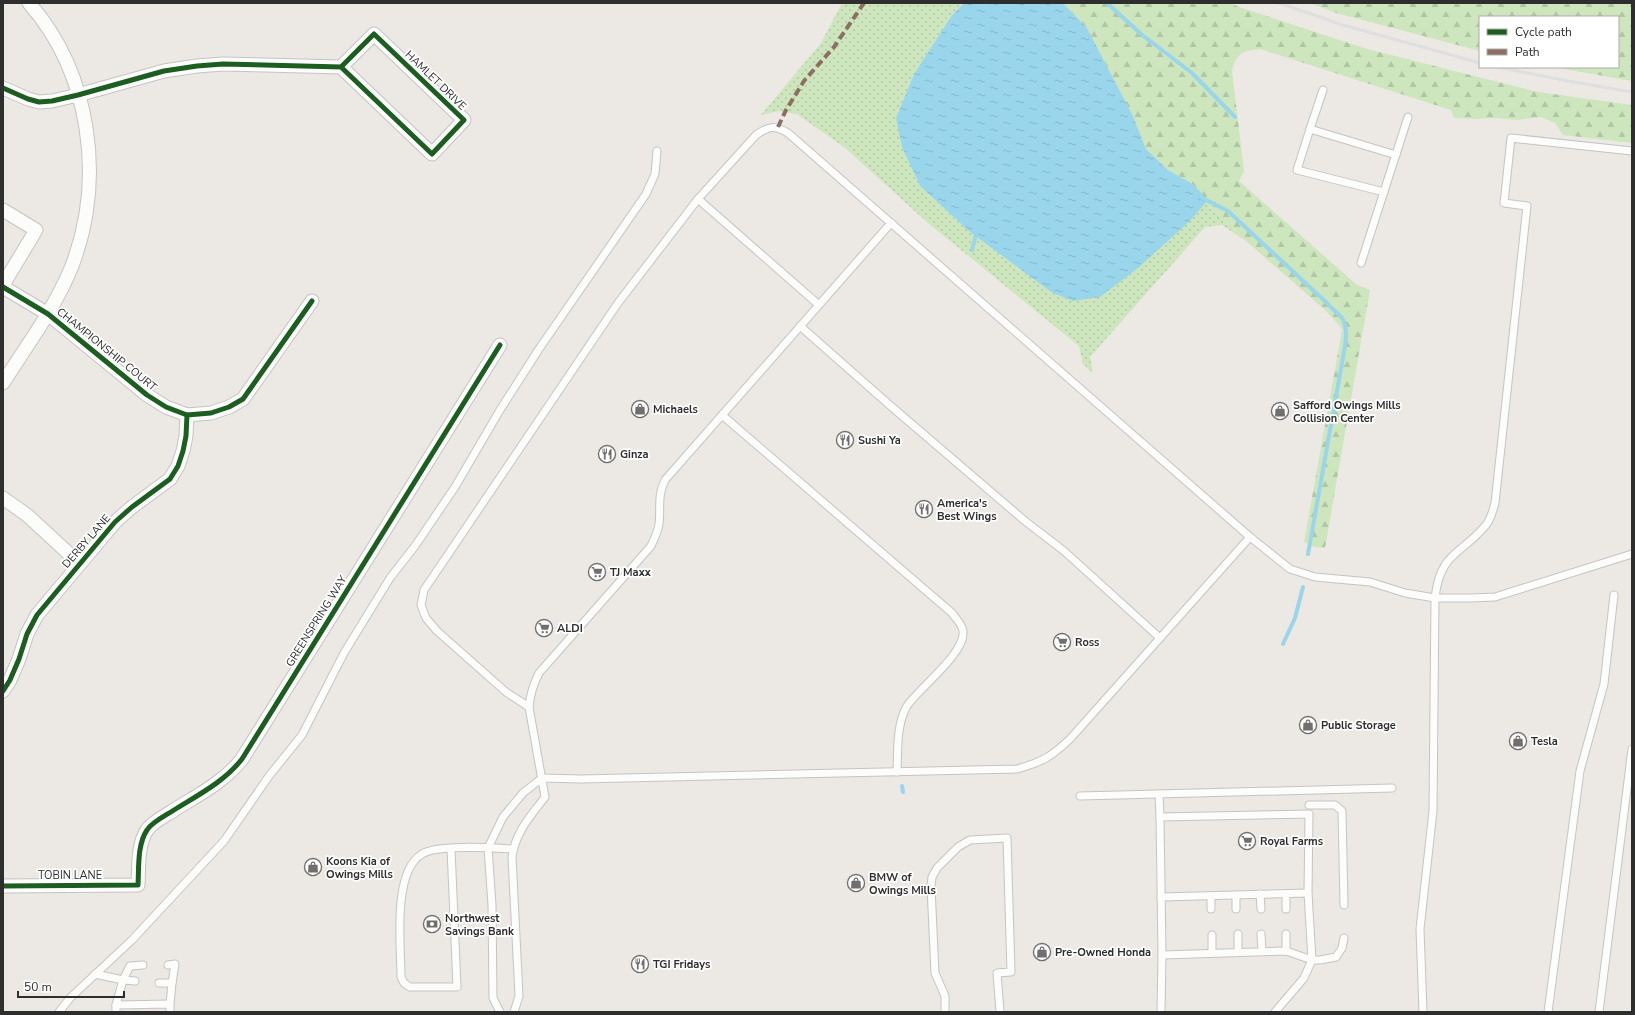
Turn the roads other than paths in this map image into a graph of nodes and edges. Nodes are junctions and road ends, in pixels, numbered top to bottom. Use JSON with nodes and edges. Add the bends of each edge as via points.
{"nodes":[{"id":1,"x":29,"y":3,"type":"edge"},
{"id":2,"x":342,"y":67,"type":"junction"},
{"id":3,"x":3,"y":88,"type":"edge"},
{"id":4,"x":1323,"y":90,"type":"dead end"},
{"id":5,"x":78,"y":95,"type":"junction"},
{"id":6,"x":1408,"y":117,"type":"dead end"},
{"id":7,"x":1310,"y":129,"type":"junction"},
{"id":8,"x":657,"y":151,"type":"dead end"},
{"id":9,"x":1632,"y":152,"type":"edge"},
{"id":10,"x":1396,"y":155,"type":"junction"},
{"id":11,"x":1384,"y":192,"type":"junction"},
{"id":12,"x":698,"y":198,"type":"junction"},
{"id":13,"x":3,"y":210,"type":"edge"},
{"id":14,"x":890,"y":223,"type":"junction"},
{"id":15,"x":1361,"y":263,"type":"dead end"},
{"id":16,"x":3,"y":286,"type":"edge"},
{"id":17,"x":312,"y":301,"type":"dead end"},
{"id":18,"x":819,"y":305,"type":"junction"},
{"id":19,"x":48,"y":314,"type":"junction"},
{"id":20,"x":800,"y":326,"type":"junction"},
{"id":21,"x":500,"y":345,"type":"dead end"},
{"id":22,"x":3,"y":383,"type":"edge"},
{"id":23,"x":187,"y":414,"type":"junction"},
{"id":24,"x":722,"y":415,"type":"junction"},
{"id":25,"x":3,"y":498,"type":"edge"},
{"id":26,"x":1250,"y":538,"type":"junction"},
{"id":27,"x":1632,"y":554,"type":"edge"},
{"id":28,"x":79,"y":563,"type":"junction"},
{"id":29,"x":1614,"y":595,"type":"dead end"},
{"id":30,"x":1435,"y":598,"type":"junction"},
{"id":31,"x":1160,"y":638,"type":"junction"},
{"id":32,"x":3,"y":691,"type":"edge"},
{"id":33,"x":529,"y":707,"type":"junction"},
{"id":34,"x":1632,"y":749,"type":"edge"},
{"id":35,"x":897,"y":772,"type":"junction"},
{"id":36,"x":542,"y":778,"type":"junction"},
{"id":37,"x":1392,"y":788,"type":"dead end"},
{"id":38,"x":1308,"y":790,"type":"junction"},
{"id":39,"x":1159,"y":794,"type":"junction"},
{"id":40,"x":1080,"y":796,"type":"dead end"},
{"id":41,"x":1309,"y":805,"type":"junction"},
{"id":42,"x":1309,"y":814,"type":"junction"},
{"id":43,"x":1160,"y":817,"type":"junction"},
{"id":44,"x":488,"y":848,"type":"junction"},
{"id":45,"x":451,"y":849,"type":"junction"},
{"id":46,"x":514,"y":849,"type":"junction"},
{"id":47,"x":138,"y":885,"type":"joint"},
{"id":48,"x":3,"y":886,"type":"edge"},
{"id":49,"x":1308,"y":893,"type":"junction"},
{"id":50,"x":1260,"y":894,"type":"junction"},
{"id":51,"x":1286,"y":894,"type":"junction"},
{"id":52,"x":1236,"y":895,"type":"junction"},
{"id":53,"x":1211,"y":896,"type":"junction"},
{"id":54,"x":1162,"y":897,"type":"junction"},
{"id":55,"x":1344,"y":905,"type":"dead end"},
{"id":56,"x":1211,"y":909,"type":"dead end"},
{"id":57,"x":1236,"y":909,"type":"dead end"},
{"id":58,"x":1260,"y":909,"type":"dead end"},
{"id":59,"x":1286,"y":909,"type":"dead end"},
{"id":60,"x":1212,"y":934,"type":"dead end"},
{"id":61,"x":1238,"y":934,"type":"dead end"},
{"id":62,"x":1261,"y":934,"type":"dead end"},
{"id":63,"x":1286,"y":934,"type":"dead end"},
{"id":64,"x":1344,"y":938,"type":"dead end"},
{"id":65,"x":1286,"y":950,"type":"junction"},
{"id":66,"x":1262,"y":951,"type":"junction"},
{"id":67,"x":1238,"y":952,"type":"junction"},
{"id":68,"x":1212,"y":953,"type":"junction"},
{"id":69,"x":1162,"y":955,"type":"junction"},
{"id":70,"x":1312,"y":960,"type":"junction"},
{"id":71,"x":143,"y":965,"type":"dead end"},
{"id":72,"x":168,"y":965,"type":"dead end"},
{"id":73,"x":95,"y":974,"type":"junction"},
{"id":74,"x":123,"y":980,"type":"junction"},
{"id":75,"x":135,"y":981,"type":"dead end"},
{"id":76,"x":158,"y":983,"type":"dead end"},
{"id":77,"x":172,"y":983,"type":"junction"},
{"id":78,"x":170,"y":1004,"type":"junction"},
{"id":79,"x":116,"y":1008,"type":"edge"},
{"id":80,"x":59,"y":1012,"type":"edge"},
{"id":81,"x":170,"y":1012,"type":"edge"},
{"id":82,"x":500,"y":1012,"type":"edge"},
{"id":83,"x":514,"y":1012,"type":"edge"},
{"id":84,"x":945,"y":1012,"type":"edge"},
{"id":85,"x":1000,"y":1012,"type":"edge"},
{"id":86,"x":1161,"y":1012,"type":"edge"},
{"id":87,"x":1275,"y":1012,"type":"edge"},
{"id":88,"x":1423,"y":1012,"type":"edge"},
{"id":89,"x":1548,"y":1012,"type":"edge"},
{"id":90,"x":1599,"y":1012,"type":"edge"}],
"edges":[{"from":1,"to":5,"type":"street","via":[[60,50]]},
{"from":2,"to":2,"type":"street","name":"HAMLET DRIVE","via":[[432,154],[464,120],[374,34]]},
{"from":2,"to":5,"type":"street","via":[[223,64],[197,66],[164,71]]},
{"from":3,"to":5,"type":"street","via":[[39,102]]},
{"from":4,"to":7,"type":"lane"},
{"from":5,"to":19,"type":"street","via":[[88,137],[88,198],[81,237],[71,266]]},
{"from":6,"to":10,"type":"lane"},
{"from":7,"to":10,"type":"lane"},
{"from":7,"to":11,"type":"lane","via":[[1297,170]]},
{"from":8,"to":73,"type":"lane","via":[[655,174],[646,194],[539,349],[455,487],[390,578],[344,654],[302,735],[269,776],[224,841],[132,940]]},
{"from":9,"to":30,"type":"lane","via":[[1511,138],[1504,204],[1527,206],[1495,502],[1487,524],[1458,550],[1440,572]]},
{"from":10,"to":11,"type":"lane"},
{"from":11,"to":15,"type":"lane"},
{"from":12,"to":14,"type":"lane","via":[[756,135],[766,128],[778,128],[788,133]]},
{"from":12,"to":18,"type":"lane"},
{"from":12,"to":33,"type":"lane","via":[[618,303],[424,590],[422,605],[426,618],[436,631],[506,692]]},
{"from":13,"to":16,"type":"street","via":[[36,230]]},
{"from":14,"to":18,"type":"lane"},
{"from":14,"to":26,"type":"lane"},
{"from":16,"to":19,"type":"street","name":"CHAMPIONSHIP COURT"},
{"from":17,"to":23,"type":"street","name":"CHAMPIONSHIP COURT","via":[[243,399],[211,413]]},
{"from":18,"to":20,"type":"lane"},
{"from":19,"to":22,"type":"street"},
{"from":19,"to":23,"type":"street","name":"CHAMPIONSHIP COURT","via":[[147,395],[166,407]]},
{"from":20,"to":24,"type":"lane"},
{"from":20,"to":31,"type":"lane","via":[[1018,515],[1064,551]]},
{"from":21,"to":47,"type":"street","name":"GREENSPRING WAY","via":[[242,758],[220,781],[147,830],[142,843]]},
{"from":23,"to":28,"type":"street","name":"DERBY LANE","via":[[183,451],[170,479],[115,522]]},
{"from":24,"to":33,"type":"lane","via":[[660,488],[659,524],[651,546],[539,674],[530,694]]},
{"from":24,"to":35,"type":"lane","via":[[952,613],[960,623],[963,632],[955,652],[907,706],[900,731]]},
{"from":25,"to":28,"type":"street","via":[[27,515]]},
{"from":26,"to":30,"type":"lane","via":[[1298,573],[1370,582],[1405,593]]},
{"from":26,"to":31,"type":"lane"},
{"from":27,"to":30,"type":"lane","via":[[1495,597]]},
{"from":28,"to":32,"type":"street","name":"DERBY LANE","via":[[37,615]]},
{"from":29,"to":89,"type":"lane","via":[[1604,684],[1580,771]]},
{"from":30,"to":88,"type":"lane","via":[[1433,811],[1420,929]]},
{"from":31,"to":35,"type":"lane","via":[[1070,739],[1047,759],[1017,769]]},
{"from":33,"to":36,"type":"lane"},
{"from":34,"to":90,"type":"lane"},
{"from":35,"to":36,"type":"lane"},
{"from":36,"to":44,"type":"lane","via":[[523,793],[503,817]]},
{"from":36,"to":46,"type":"lane","via":[[545,797],[518,834]]},
{"from":37,"to":38,"type":"lane"},
{"from":38,"to":39,"type":"lane"},
{"from":38,"to":41,"type":"lane"},
{"from":39,"to":40,"type":"lane"},
{"from":39,"to":43,"type":"lane"},
{"from":41,"to":42,"type":"lane"},
{"from":41,"to":55,"type":"lane","via":[[1335,806],[1342,811]]},
{"from":42,"to":43,"type":"lane"},
{"from":42,"to":49,"type":"lane"},
{"from":43,"to":54,"type":"lane"},
{"from":44,"to":45,"type":"lane"},
{"from":44,"to":46,"type":"lane"},
{"from":44,"to":82,"type":"lane","via":[[492,905],[493,998]]},
{"from":45,"to":45,"type":"lane","via":[[435,849],[422,854],[407,871],[400,912],[401,977],[410,987],[457,987]]},
{"from":46,"to":83,"type":"lane","via":[[512,857],[519,996]]},
{"from":47,"to":48,"type":"street","name":"TOBIN LANE"},
{"from":49,"to":51,"type":"lane"},
{"from":49,"to":70,"type":"lane"},
{"from":50,"to":51,"type":"lane"},
{"from":50,"to":52,"type":"lane"},
{"from":50,"to":58,"type":"lane"},
{"from":51,"to":59,"type":"lane"},
{"from":52,"to":53,"type":"lane"},
{"from":52,"to":57,"type":"lane"},
{"from":53,"to":54,"type":"lane"},
{"from":53,"to":56,"type":"lane"},
{"from":54,"to":69,"type":"lane"},
{"from":60,"to":68,"type":"lane"},
{"from":61,"to":67,"type":"lane"},
{"from":62,"to":66,"type":"lane"},
{"from":63,"to":65,"type":"lane"},
{"from":64,"to":70,"type":"lane","via":[[1342,948],[1336,957]]},
{"from":65,"to":66,"type":"lane"},
{"from":65,"to":70,"type":"lane"},
{"from":66,"to":67,"type":"lane"},
{"from":67,"to":68,"type":"lane"},
{"from":68,"to":69,"type":"lane"},
{"from":69,"to":86,"type":"lane"},
{"from":70,"to":87,"type":"lane","via":[[1304,978]]},
{"from":71,"to":74,"type":"lane","via":[[130,966]]},
{"from":72,"to":77,"type":"lane","via":[[175,964]]},
{"from":73,"to":74,"type":"lane"},
{"from":73,"to":80,"type":"lane"},
{"from":74,"to":75,"type":"lane"},
{"from":74,"to":79,"type":"lane"},
{"from":76,"to":77,"type":"lane"},
{"from":77,"to":78,"type":"lane"},
{"from":78,"to":79,"type":"lane"},
{"from":78,"to":81,"type":"lane"},
{"from":84,"to":85,"type":"lane","via":[[945,996],[935,974],[932,877],[937,868],[958,847],[970,840],[1007,838],[1011,972],[997,973]]}]}
